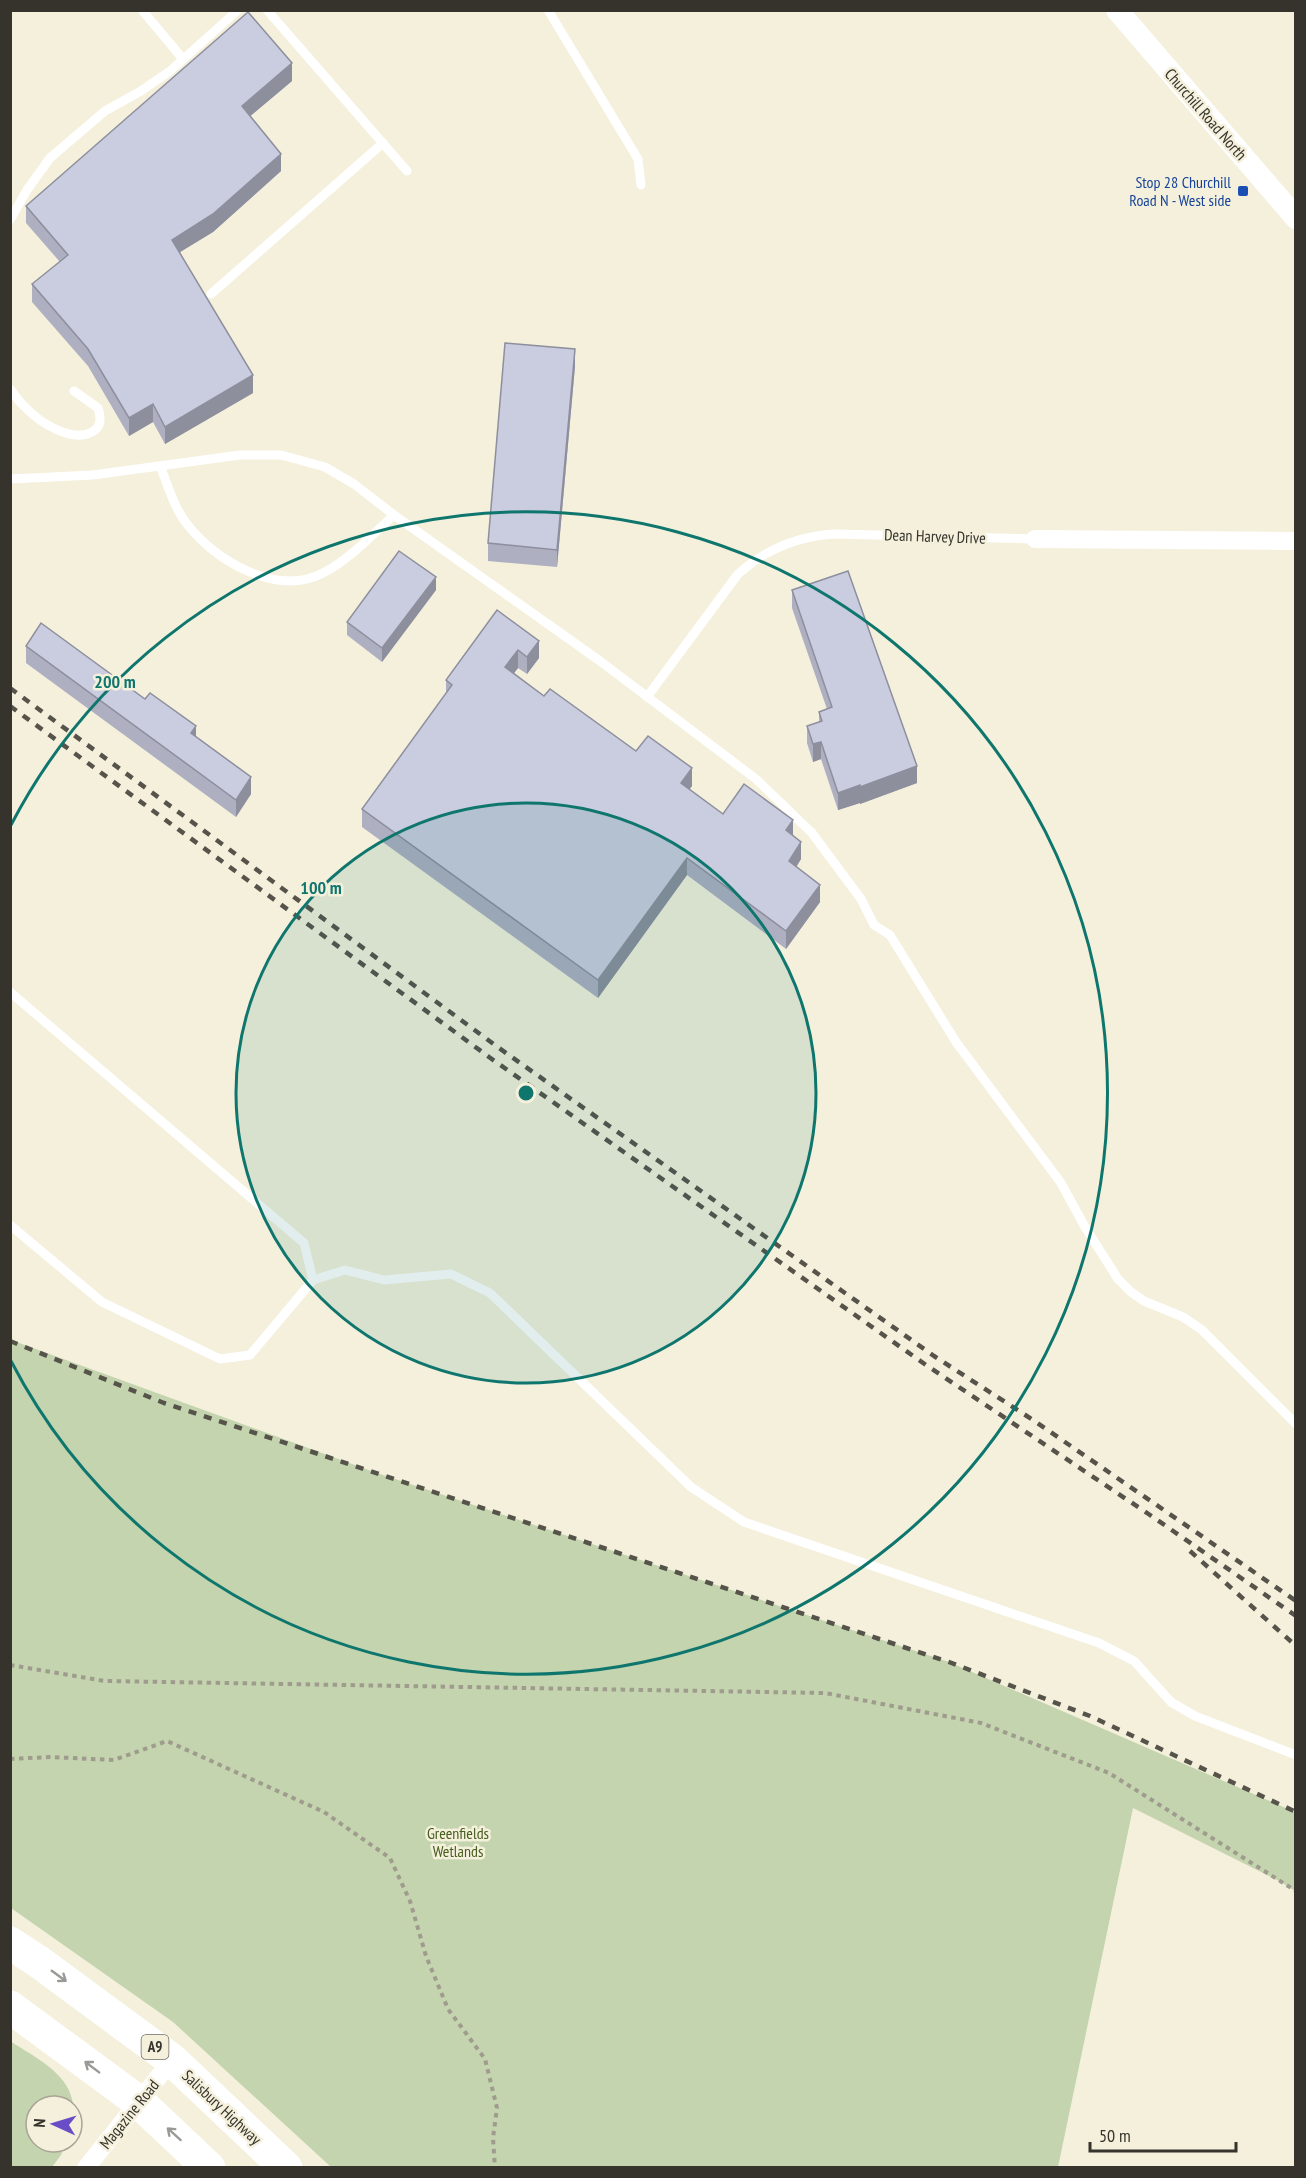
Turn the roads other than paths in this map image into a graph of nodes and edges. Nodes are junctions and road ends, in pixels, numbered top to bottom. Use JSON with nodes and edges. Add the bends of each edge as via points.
{"nodes":[{"id":1,"x":142,"y":10,"type":"edge"},
{"id":2,"x":237,"y":10,"type":"edge"},
{"id":3,"x":267,"y":10,"type":"edge"},
{"id":4,"x":548,"y":10,"type":"edge"},
{"id":5,"x":1117,"y":10,"type":"edge"},
{"id":6,"x":183,"y":59,"type":"junction"},
{"id":7,"x":383,"y":143,"type":"junction"},
{"id":8,"x":407,"y":171,"type":"dead end"},
{"id":9,"x":641,"y":185,"type":"dead end"},
{"id":10,"x":1296,"y":218,"type":"edge"},
{"id":11,"x":10,"y":220,"type":"edge"},
{"id":12,"x":212,"y":294,"type":"dead end"},
{"id":13,"x":10,"y":389,"type":"edge"},
{"id":14,"x":74,"y":391,"type":"dead end"},
{"id":15,"x":160,"y":466,"type":"junction"},
{"id":16,"x":10,"y":479,"type":"edge"},
{"id":17,"x":394,"y":515,"type":"junction"},
{"id":18,"x":1035,"y":539,"type":"joint"},
{"id":19,"x":1296,"y":541,"type":"edge"},
{"id":20,"x":647,"y":698,"type":"junction"},
{"id":21,"x":10,"y":992,"type":"edge"},
{"id":22,"x":10,"y":1225,"type":"edge"},
{"id":23,"x":313,"y":1280,"type":"junction"},
{"id":24,"x":1296,"y":1424,"type":"edge"},
{"id":25,"x":1296,"y":1755,"type":"edge"},
{"id":26,"x":10,"y":1944,"type":"edge"},
{"id":27,"x":10,"y":2007,"type":"edge"},
{"id":28,"x":172,"y":2060,"type":"junction"},
{"id":29,"x":139,"y":2102,"type":"junction"},
{"id":30,"x":86,"y":2168,"type":"edge"},
{"id":31,"x":209,"y":2168,"type":"edge"},
{"id":32,"x":286,"y":2168,"type":"edge"}],
"edges":[{"from":1,"to":6,"type":"lane"},
{"from":2,"to":6,"type":"lane"},
{"from":3,"to":7,"type":"lane"},
{"from":4,"to":9,"type":"lane","via":[[638,159]]},
{"from":5,"to":10,"type":"street","name":"Churchill Road North"},
{"from":6,"to":11,"type":"lane","via":[[141,91],[105,111],[50,158]]},
{"from":7,"to":8,"type":"lane"},
{"from":7,"to":12,"type":"lane"},
{"from":13,"to":14,"type":"lane","via":[[24,407],[62,432],[90,433],[98,427],[98,408]]},
{"from":15,"to":16,"type":"lane","via":[[93,475]]},
{"from":15,"to":17,"type":"lane","via":[[240,455],[281,455],[325,467]]},
{"from":15,"to":17,"type":"lane","via":[[185,522],[202,543],[243,572],[263,578],[293,581],[321,574],[352,554]]},
{"from":17,"to":20,"type":"lane"},
{"from":18,"to":19,"type":"street","name":"Dean Harvey Drive"},
{"from":18,"to":20,"type":"lane","name":"Dean Harvey Drive","via":[[835,534],[815,535],[778,547],[738,574]]},
{"from":20,"to":24,"type":"lane","via":[[756,779],[812,833],[861,899],[874,925],[890,935],[956,1042],[1061,1183],[1118,1279],[1144,1301],[1183,1317],[1202,1330]]},
{"from":21,"to":23,"type":"lane","via":[[304,1243]]},
{"from":22,"to":23,"type":"lane","via":[[102,1302],[220,1359],[250,1355]]},
{"from":23,"to":25,"type":"lane","via":[[345,1270],[384,1280],[451,1274],[490,1293],[691,1487],[744,1522],[1099,1643],[1134,1661],[1171,1702],[1195,1716]]},
{"from":26,"to":28,"type":"highway","name":"Salisbury Highway","number":"A9","one_way":true},
{"from":29,"to":27,"type":"highway","one_way":true},
{"from":28,"to":29,"type":"street","name":"Magazine Road"},
{"from":28,"to":32,"type":"highway","name":"Salisbury Highway","number":"A9"},
{"from":29,"to":30,"type":"street","name":"Magazine Road"},
{"from":31,"to":29,"type":"highway","one_way":true}]}
